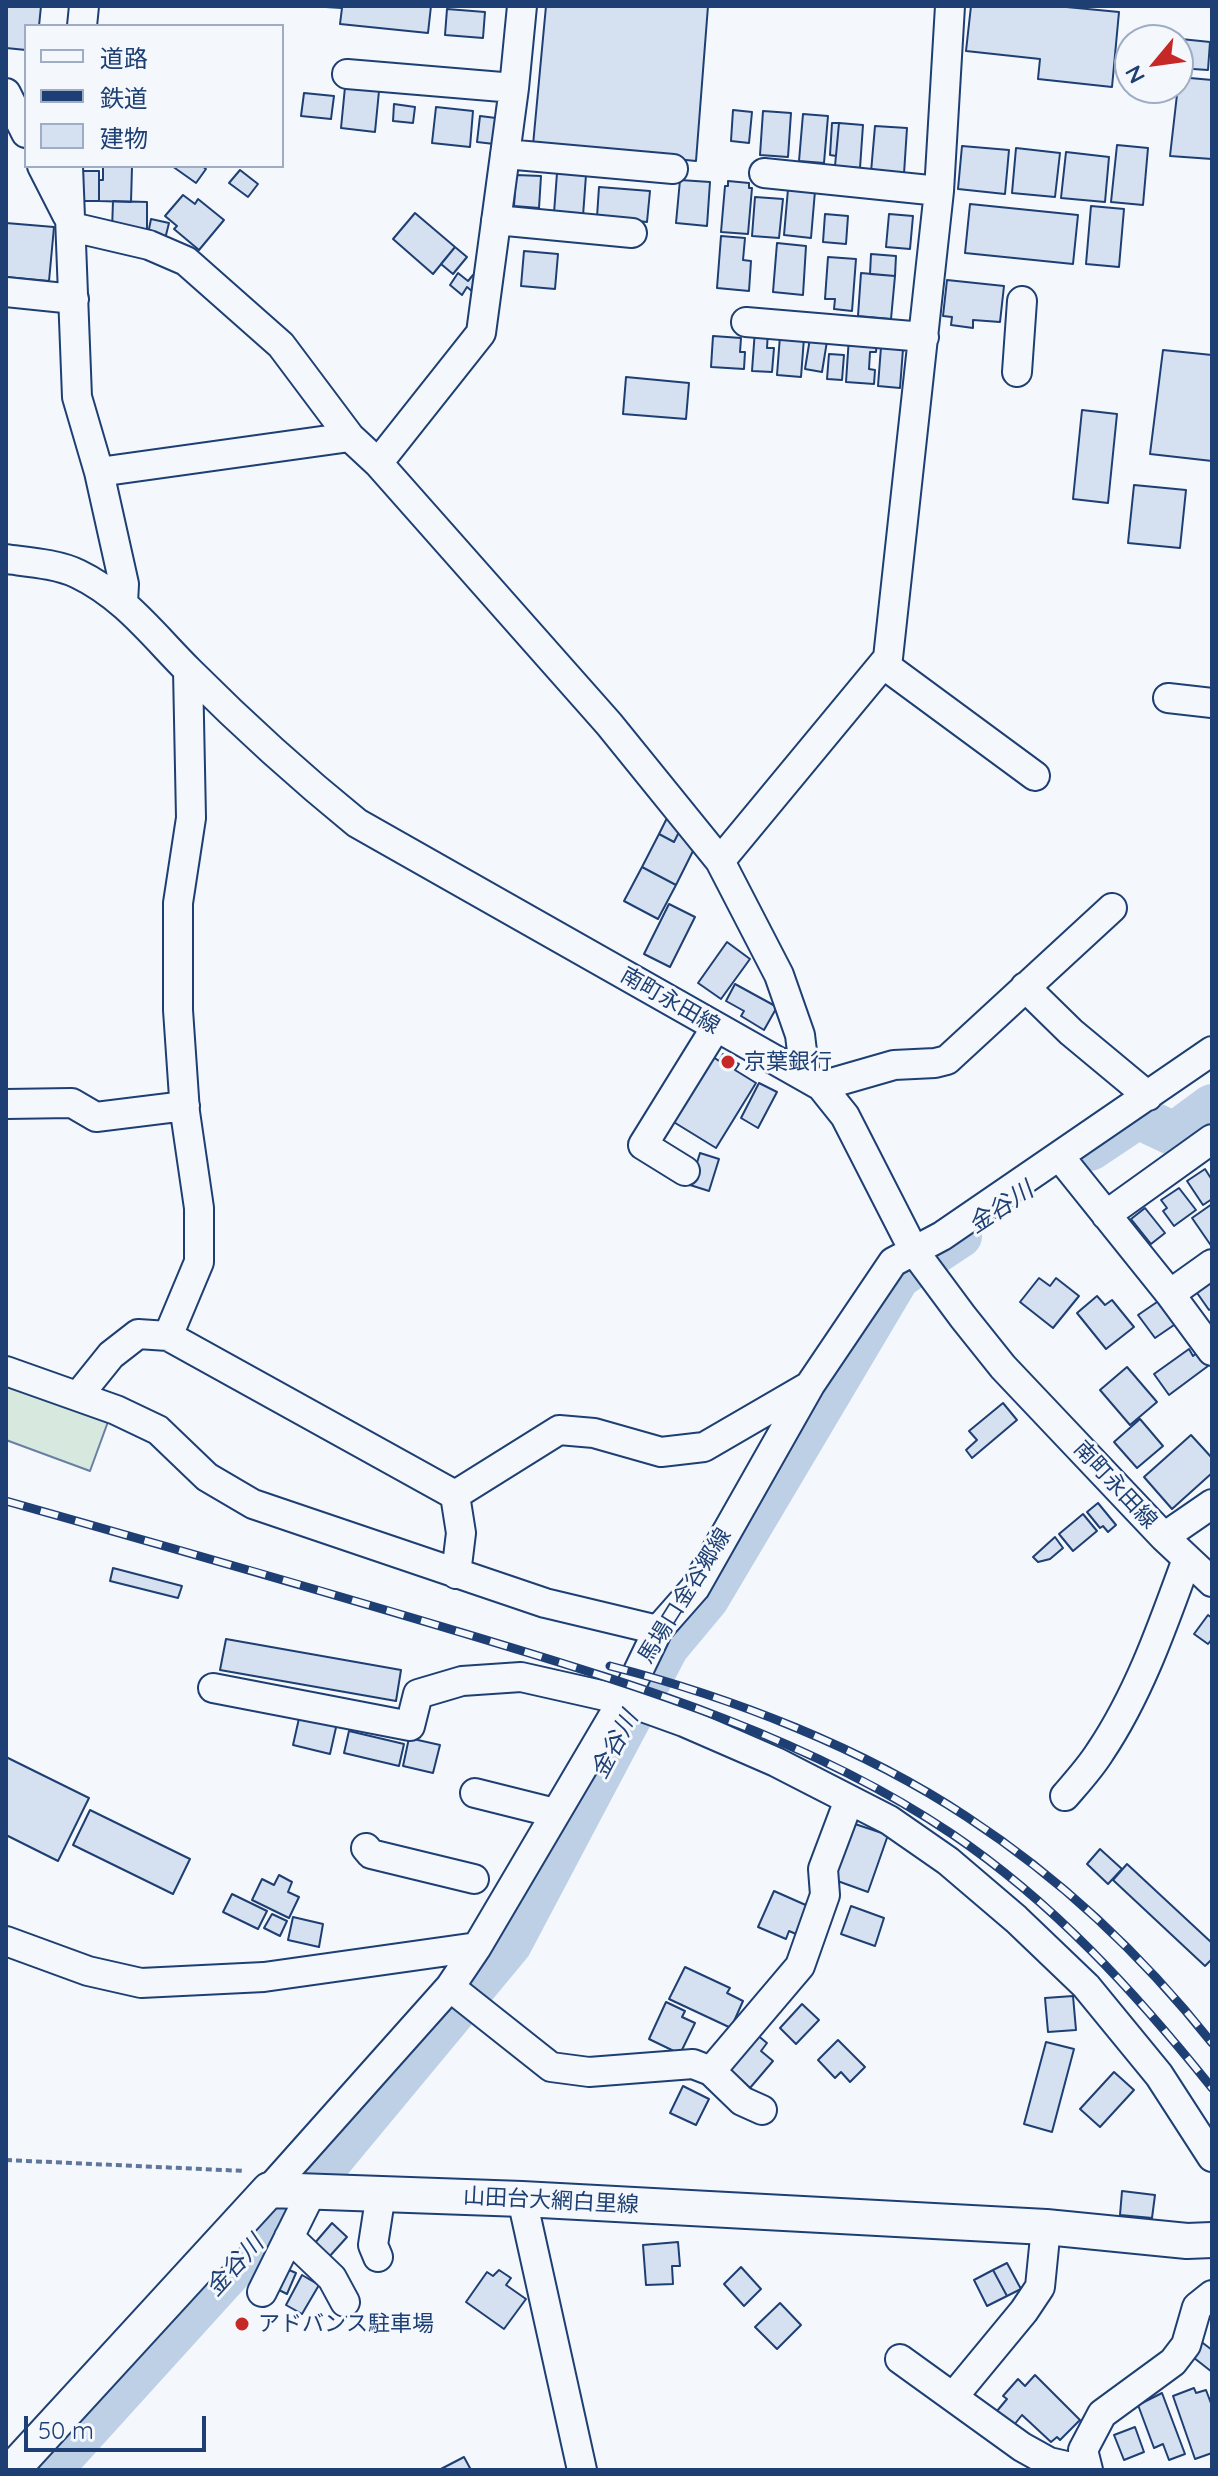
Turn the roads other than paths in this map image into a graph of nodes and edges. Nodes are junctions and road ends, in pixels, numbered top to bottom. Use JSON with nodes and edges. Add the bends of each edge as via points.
{"nodes":[{"id":1,"x":522,"y":6,"type":"edge"},
{"id":2,"x":950,"y":6,"type":"edge"},
{"id":3,"x":347,"y":74,"type":"dead end"},
{"id":4,"x":514,"y":88,"type":"junction"},
{"id":5,"x":6,"y":93,"type":"edge"},
{"id":6,"x":24,"y":129,"type":"edge"},
{"id":7,"x":505,"y":154,"type":"junction"},
{"id":8,"x":43,"y":168,"type":"edge"},
{"id":9,"x":68,"y":168,"type":"edge"},
{"id":10,"x":673,"y":169,"type":"dead end"},
{"id":11,"x":764,"y":173,"type":"dead end"},
{"id":12,"x":939,"y":191,"type":"junction"},
{"id":13,"x":496,"y":220,"type":"junction"},
{"id":14,"x":72,"y":227,"type":"junction"},
{"id":15,"x":632,"y":233,"type":"dead end"},
{"id":16,"x":6,"y":292,"type":"edge"},
{"id":17,"x":74,"y":299,"type":"junction"},
{"id":18,"x":1022,"y":301,"type":"dead end"},
{"id":19,"x":746,"y":322,"type":"dead end"},
{"id":20,"x":924,"y":337,"type":"junction"},
{"id":21,"x":1017,"y":372,"type":"dead end"},
{"id":22,"x":350,"y":437,"type":"junction"},
{"id":23,"x":378,"y":463,"type":"junction"},
{"id":24,"x":99,"y":472,"type":"junction"},
{"id":25,"x":6,"y":559,"type":"edge"},
{"id":26,"x":123,"y":603,"type":"junction"},
{"id":27,"x":883,"y":664,"type":"junction"},
{"id":28,"x":188,"y":670,"type":"junction"},
{"id":29,"x":1168,"y":698,"type":"dead end"},
{"id":30,"x":1212,"y":703,"type":"edge"},
{"id":31,"x":1035,"y":776,"type":"dead end"},
{"id":32,"x":720,"y":861,"type":"junction"},
{"id":33,"x":1112,"y":908,"type":"dead end"},
{"id":34,"x":1025,"y":987,"type":"junction"},
{"id":35,"x":716,"y":1027,"type":"junction"},
{"id":36,"x":1212,"y":1051,"type":"edge"},
{"id":37,"x":813,"y":1081,"type":"junction"},
{"id":38,"x":1148,"y":1096,"type":"junction"},
{"id":39,"x":6,"y":1104,"type":"edge"},
{"id":40,"x":185,"y":1106,"type":"junction"},
{"id":41,"x":1212,"y":1139,"type":"edge"},
{"id":42,"x":1060,"y":1157,"type":"junction"},
{"id":43,"x":685,"y":1171,"type":"dead end"},
{"id":44,"x":1106,"y":1215,"type":"junction"},
{"id":45,"x":914,"y":1251,"type":"junction"},
{"id":46,"x":1212,"y":1264,"type":"edge"},
{"id":47,"x":1170,"y":1294,"type":"junction"},
{"id":48,"x":168,"y":1336,"type":"junction"},
{"id":49,"x":1212,"y":1351,"type":"edge"},
{"id":50,"x":6,"y":1371,"type":"edge"},
{"id":51,"x":810,"y":1385,"type":"junction"},
{"id":52,"x":78,"y":1396,"type":"junction"},
{"id":53,"x":455,"y":1495,"type":"junction"},
{"id":54,"x":1212,"y":1504,"type":"edge"},
{"id":55,"x":1164,"y":1537,"type":"junction"},
{"id":56,"x":1187,"y":1559,"type":"junction"},
{"id":57,"x":456,"y":1574,"type":"junction"},
{"id":58,"x":1212,"y":1582,"type":"edge"},
{"id":59,"x":658,"y":1630,"type":"junction"},
{"id":60,"x":213,"y":1688,"type":"dead end"},
{"id":61,"x":623,"y":1700,"type":"junction"},
{"id":62,"x":475,"y":1793,"type":"dead end"},
{"id":63,"x":1065,"y":1796,"type":"dead end"},
{"id":64,"x":849,"y":1800,"type":"junction"},
{"id":65,"x":555,"y":1813,"type":"junction"},
{"id":66,"x":366,"y":1848,"type":"dead end"},
{"id":67,"x":474,"y":1879,"type":"dead end"},
{"id":68,"x":6,"y":1941,"type":"edge"},
{"id":69,"x":477,"y":1947,"type":"junction"},
{"id":70,"x":450,"y":1987,"type":"junction"},
{"id":71,"x":711,"y":2071,"type":"junction"},
{"id":72,"x":762,"y":2110,"type":"dead end"},
{"id":73,"x":1212,"y":2157,"type":"edge"},
{"id":74,"x":269,"y":2190,"type":"junction"},
{"id":75,"x":312,"y":2191,"type":"junction"},
{"id":76,"x":381,"y":2193,"type":"junction"},
{"id":77,"x":522,"y":2199,"type":"junction"},
{"id":78,"x":1046,"y":2227,"type":"junction"},
{"id":79,"x":289,"y":2237,"type":"junction"},
{"id":80,"x":1212,"y":2240,"type":"edge"},
{"id":81,"x":378,"y":2257,"type":"dead end"},
{"id":82,"x":262,"y":2292,"type":"dead end"},
{"id":83,"x":1212,"y":2295,"type":"edge"},
{"id":84,"x":345,"y":2302,"type":"dead end"},
{"id":85,"x":900,"y":2359,"type":"dead end"},
{"id":86,"x":953,"y":2397,"type":"junction"},
{"id":87,"x":12,"y":2470,"type":"edge"},
{"id":88,"x":582,"y":2470,"type":"edge"},
{"id":89,"x":1086,"y":2470,"type":"edge"}],
"edges":[{"from":1,"to":4,"type":"street"},
{"from":2,"to":12,"type":"street"},
{"from":3,"to":4,"type":"street"},
{"from":4,"to":7,"type":"street"},
{"from":5,"to":6,"type":"street"},
{"from":7,"to":10,"type":"street"},
{"from":7,"to":13,"type":"street"},
{"from":8,"to":14,"type":"street"},
{"from":9,"to":14,"type":"street"},
{"from":11,"to":12,"type":"street"},
{"from":12,"to":20,"type":"street"},
{"from":13,"to":15,"type":"street"},
{"from":13,"to":23,"type":"street","via":[[481,333]]},
{"from":14,"to":17,"type":"street"},
{"from":14,"to":22,"type":"street","via":[[149,245],[186,261],[281,345]]},
{"from":16,"to":17,"type":"street"},
{"from":17,"to":24,"type":"street","via":[[77,397]]},
{"from":18,"to":21,"type":"street"},
{"from":19,"to":20,"type":"street"},
{"from":20,"to":27,"type":"street","via":[[888,658]]},
{"from":22,"to":23,"type":"street"},
{"from":22,"to":24,"type":"street"},
{"from":23,"to":32,"type":"street","via":[[609,724]]},
{"from":24,"to":26,"type":"street","via":[[124,584]]},
{"from":25,"to":26,"type":"street","name":"南町永田線","via":[[74,572]]},
{"from":26,"to":28,"type":"street","name":"南町永田線"},
{"from":27,"to":31,"type":"street"},
{"from":27,"to":32,"type":"street"},
{"from":28,"to":35,"type":"street","name":"南町永田線","via":[[357,823]]},
{"from":28,"to":40,"type":"street","via":[[191,818],[178,903]]},
{"from":29,"to":30,"type":"street"},
{"from":32,"to":37,"type":"street","via":[[779,975]]},
{"from":33,"to":34,"type":"street"},
{"from":34,"to":37,"type":"street","via":[[947,1060]]},
{"from":34,"to":38,"type":"street"},
{"from":35,"to":37,"type":"street","name":"南町永田線"},
{"from":35,"to":43,"type":"street","via":[[643,1145]]},
{"from":36,"to":38,"type":"street","name":"馬場口金谷郷線"},
{"from":37,"to":45,"type":"street","name":"南町永田線","via":[[845,1116]]},
{"from":38,"to":42,"type":"street","name":"馬場口金谷郷線"},
{"from":39,"to":40,"type":"street","via":[[72,1103],[96,1117]]},
{"from":40,"to":48,"type":"street","via":[[199,1208],[199,1262]]},
{"from":41,"to":44,"type":"street"},
{"from":42,"to":44,"type":"street"},
{"from":42,"to":45,"type":"street","name":"馬場口金谷郷線"},
{"from":44,"to":47,"type":"street"},
{"from":45,"to":51,"type":"street","name":"馬場口金谷郷線","via":[[893,1262]]},
{"from":45,"to":55,"type":"street","name":"南町永田線","via":[[1003,1367]]},
{"from":46,"to":47,"type":"street"},
{"from":47,"to":49,"type":"street"},
{"from":48,"to":52,"type":"street","via":[[138,1334],[111,1355]]},
{"from":48,"to":53,"type":"street"},
{"from":50,"to":52,"type":"street"},
{"from":51,"to":53,"type":"street","via":[[704,1447],[661,1452],[594,1433],[559,1430]]},
{"from":51,"to":59,"type":"street","name":"馬場口金谷郷線","via":[[695,1588]]},
{"from":52,"to":57,"type":"street","via":[[158,1430],[207,1477],[253,1504]]},
{"from":53,"to":57,"type":"street","via":[[461,1533]]},
{"from":54,"to":55,"type":"street"},
{"from":55,"to":56,"type":"street","name":"南町永田線"},
{"from":56,"to":58,"type":"street","name":"南町永田線"},
{"from":56,"to":63,"type":"street","via":[[1126,1708],[1100,1753]]},
{"from":57,"to":59,"type":"street","via":[[545,1603]]},
{"from":59,"to":61,"type":"street","name":"馬場口金谷郷線"},
{"from":60,"to":61,"type":"street","via":[[410,1726],[418,1694],[462,1681],[521,1677]]},
{"from":61,"to":64,"type":"street","via":[[763,1756]]},
{"from":61,"to":65,"type":"street","name":"馬場口金谷郷線"},
{"from":62,"to":65,"type":"street"},
{"from":64,"to":71,"type":"street","via":[[823,1869],[825,1895],[800,1966]]},
{"from":64,"to":73,"type":"street","via":[[948,1861],[1086,1986],[1159,2075]]},
{"from":65,"to":69,"type":"street","name":"馬場口金谷郷線"},
{"from":66,"to":67,"type":"street","via":[[371,1854]]},
{"from":68,"to":69,"type":"street","via":[[88,1971],[141,1983],[264,1977]]},
{"from":69,"to":70,"type":"street","name":"馬場口金谷郷線"},
{"from":70,"to":71,"type":"street","via":[[551,2067],[589,2072],[693,2064]]},
{"from":70,"to":74,"type":"street","name":"馬場口金谷郷線"},
{"from":71,"to":72,"type":"street","via":[[742,2101]]},
{"from":74,"to":75,"type":"main road","name":"山田台大網白里線"},
{"from":74,"to":87,"type":"main road"},
{"from":75,"to":76,"type":"main road","name":"山田台大網白里線"},
{"from":75,"to":79,"type":"street"},
{"from":76,"to":77,"type":"main road","name":"山田台大網白里線"},
{"from":76,"to":81,"type":"street","via":[[373,2245]]},
{"from":77,"to":78,"type":"main road","name":"山田台大網白里線"},
{"from":77,"to":88,"type":"street"},
{"from":78,"to":80,"type":"main road","name":"山田台大網白里線"},
{"from":78,"to":86,"type":"street","via":[[1040,2287]]},
{"from":79,"to":82,"type":"street"},
{"from":79,"to":84,"type":"street","via":[[332,2278]]},
{"from":83,"to":89,"type":"street","via":[[1197,2307],[1186,2345],[1173,2362],[1102,2414],[1083,2450]]},
{"from":85,"to":86,"type":"street"},
{"from":86,"to":89,"type":"street","via":[[1049,2462]]}]}
